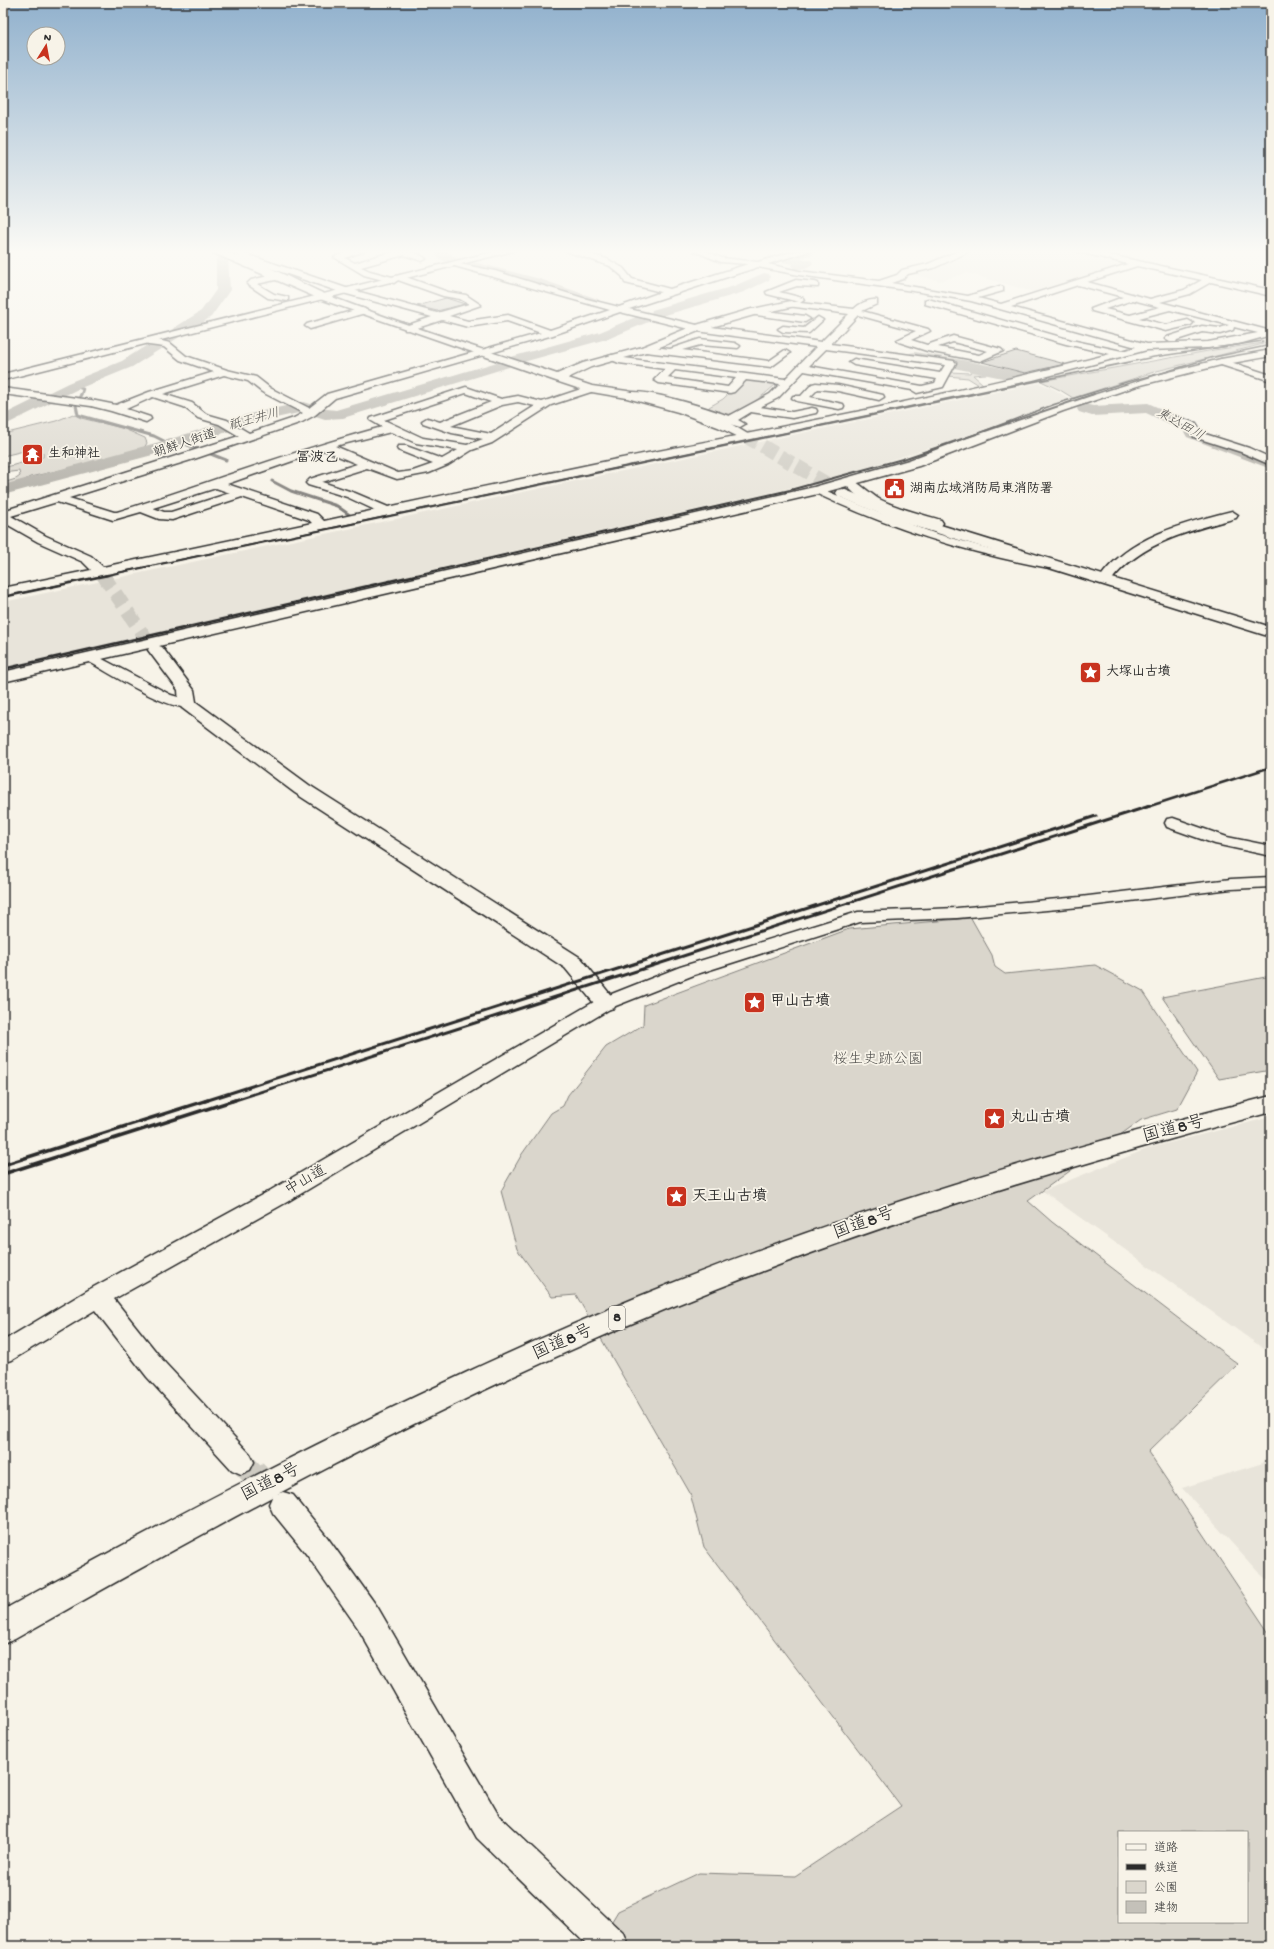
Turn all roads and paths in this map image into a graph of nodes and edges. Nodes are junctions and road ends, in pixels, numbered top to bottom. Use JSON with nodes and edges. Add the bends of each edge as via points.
{"nodes":[{"id":1,"x":156,"y":342,"type":"joint"},
{"id":2,"x":449,"y":342,"type":"edge"},
{"id":3,"x":519,"y":342,"type":"edge"},
{"id":4,"x":663,"y":342,"type":"edge"},
{"id":5,"x":826,"y":342,"type":"edge"},
{"id":6,"x":833,"y":342,"type":"edge"},
{"id":7,"x":905,"y":342,"type":"edge"},
{"id":8,"x":944,"y":342,"type":"edge"},
{"id":9,"x":964,"y":342,"type":"edge"},
{"id":10,"x":1069,"y":342,"type":"edge"},
{"id":11,"x":1129,"y":342,"type":"edge"},
{"id":12,"x":1180,"y":342,"type":"edge"},
{"id":13,"x":1223,"y":342,"type":"edge"},
{"id":14,"x":1194,"y":346,"type":"junction"},
{"id":15,"x":1147,"y":347,"type":"junction"},
{"id":16,"x":746,"y":348,"type":"dead end"},
{"id":17,"x":848,"y":348,"type":"junction"},
{"id":18,"x":927,"y":348,"type":"junction"},
{"id":19,"x":646,"y":349,"type":"junction"},
{"id":20,"x":769,"y":351,"type":"dead end"},
{"id":21,"x":668,"y":352,"type":"junction"},
{"id":22,"x":481,"y":353,"type":"junction"},
{"id":23,"x":1121,"y":353,"type":"junction"},
{"id":24,"x":1271,"y":353,"type":"edge"},
{"id":25,"x":792,"y":354,"type":"junction"},
{"id":26,"x":813,"y":356,"type":"junction"},
{"id":27,"x":612,"y":358,"type":"junction"},
{"id":28,"x":1221,"y":362,"type":"junction"},
{"id":29,"x":673,"y":367,"type":"junction"},
{"id":30,"x":801,"y":368,"type":"junction"},
{"id":31,"x":224,"y":372,"type":"junction"},
{"id":32,"x":3,"y":376,"type":"edge"},
{"id":33,"x":744,"y":376,"type":"junction"},
{"id":34,"x":944,"y":377,"type":"junction"},
{"id":35,"x":557,"y":378,"type":"junction"},
{"id":36,"x":1271,"y":378,"type":"edge"},
{"id":37,"x":788,"y":382,"type":"junction"},
{"id":38,"x":449,"y":384,"type":"dead end"},
{"id":39,"x":590,"y":389,"type":"junction"},
{"id":40,"x":922,"y":389,"type":"junction"},
{"id":41,"x":466,"y":390,"type":"junction"},
{"id":42,"x":730,"y":390,"type":"junction"},
{"id":43,"x":3,"y":391,"type":"edge"},
{"id":44,"x":153,"y":394,"type":"junction"},
{"id":45,"x":627,"y":395,"type":"junction"},
{"id":46,"x":331,"y":396,"type":"junction"},
{"id":47,"x":774,"y":396,"type":"junction"},
{"id":48,"x":886,"y":396,"type":"junction"},
{"id":49,"x":803,"y":399,"type":"junction"},
{"id":50,"x":500,"y":402,"type":"junction"},
{"id":51,"x":544,"y":405,"type":"junction"},
{"id":52,"x":839,"y":406,"type":"junction"},
{"id":53,"x":116,"y":408,"type":"junction"},
{"id":54,"x":306,"y":409,"type":"junction"},
{"id":55,"x":702,"y":409,"type":"junction"},
{"id":56,"x":749,"y":409,"type":"junction"},
{"id":57,"x":146,"y":419,"type":"dead end"},
{"id":58,"x":729,"y":420,"type":"junction"},
{"id":59,"x":1178,"y":420,"type":"dead end"},
{"id":60,"x":427,"y":421,"type":"dead end"},
{"id":61,"x":440,"y":426,"type":"junction"},
{"id":62,"x":392,"y":428,"type":"junction"},
{"id":63,"x":764,"y":433,"type":"junction"},
{"id":64,"x":248,"y":438,"type":"junction"},
{"id":65,"x":493,"y":438,"type":"junction"},
{"id":66,"x":740,"y":438,"type":"junction"},
{"id":67,"x":324,"y":446,"type":"junction"},
{"id":68,"x":402,"y":448,"type":"dead end"},
{"id":69,"x":468,"y":448,"type":"junction"},
{"id":70,"x":1271,"y":462,"type":"edge"},
{"id":71,"x":442,"y":463,"type":"junction"},
{"id":72,"x":368,"y":464,"type":"junction"},
{"id":73,"x":216,"y":484,"type":"junction"},
{"id":74,"x":846,"y":487,"type":"junction"},
{"id":75,"x":817,"y":490,"type":"junction"},
{"id":76,"x":241,"y":493,"type":"junction"},
{"id":77,"x":58,"y":499,"type":"junction"},
{"id":78,"x":142,"y":508,"type":"junction"},
{"id":79,"x":386,"y":511,"type":"junction"},
{"id":80,"x":1232,"y":514,"type":"dead end"},
{"id":81,"x":3,"y":516,"type":"edge"},
{"id":82,"x":321,"y":525,"type":"junction"},
{"id":83,"x":1049,"y":564,"type":"junction"},
{"id":84,"x":107,"y":571,"type":"junction"},
{"id":85,"x":1105,"y":579,"type":"junction"},
{"id":86,"x":3,"y":592,"type":"edge"},
{"id":87,"x":1271,"y":632,"type":"edge"},
{"id":88,"x":156,"y":650,"type":"tunnel mouth"},
{"id":89,"x":91,"y":657,"type":"junction"},
{"id":90,"x":3,"y":677,"type":"edge"},
{"id":91,"x":188,"y":704,"type":"junction"},
{"id":92,"x":1173,"y":823,"type":"dead end"},
{"id":93,"x":1271,"y":851,"type":"edge"},
{"id":94,"x":1271,"y":882,"type":"edge"},
{"id":95,"x":606,"y":1003,"type":"junction"},
{"id":96,"x":1271,"y":1104,"type":"edge"},
{"id":97,"x":98,"y":1296,"type":"junction"},
{"id":98,"x":3,"y":1353,"type":"edge"},
{"id":99,"x":241,"y":1462,"type":"tunnel mouth"},
{"id":100,"x":282,"y":1504,"type":"tunnel mouth"},
{"id":101,"x":3,"y":1628,"type":"edge"},
{"id":102,"x":612,"y":1946,"type":"edge"}],
"edges":[{"from":1,"to":31,"type":"street","via":[[183,358]]},
{"from":1,"to":32,"type":"main road"},
{"from":2,"to":22,"type":"main road"},
{"from":3,"to":22,"type":"street","name":"朝鮮人街道"},
{"from":4,"to":19,"type":"main road"},
{"from":5,"to":26,"type":"street"},
{"from":6,"to":17,"type":"street"},
{"from":7,"to":18,"type":"street"},
{"from":8,"to":18,"type":"street"},
{"from":9,"to":18,"type":"street","via":[[998,351],[980,358]]},
{"from":10,"to":23,"type":"street"},
{"from":11,"to":15,"type":"street"},
{"from":12,"to":14,"type":"street"},
{"from":13,"to":14,"type":"street"},
{"from":14,"to":15,"type":"street"},
{"from":15,"to":23,"type":"street"},
{"from":16,"to":21,"type":"street","via":[[700,342]]},
{"from":17,"to":34,"type":"street","via":[[841,360]]},
{"from":17,"to":34,"type":"street","via":[[951,363]]},
{"from":19,"to":21,"type":"street"},
{"from":19,"to":27,"type":"street"},
{"from":20,"to":25,"type":"street"},
{"from":21,"to":25,"type":"street","via":[[771,364]]},
{"from":22,"to":35,"type":"main road"},
{"from":22,"to":46,"type":"street","name":"朝鮮人街道"},
{"from":23,"to":63,"type":"street","via":[[1033,377]]},
{"from":24,"to":28,"type":"main road"},
{"from":25,"to":26,"type":"street"},
{"from":26,"to":30,"type":"street"},
{"from":27,"to":29,"type":"street"},
{"from":27,"to":35,"type":"main road"},
{"from":28,"to":36,"type":"street"},
{"from":28,"to":74,"type":"main road","via":[[1133,384],[1030,418]]},
{"from":29,"to":33,"type":"street"},
{"from":29,"to":42,"type":"street","via":[[659,380]]},
{"from":30,"to":37,"type":"street"},
{"from":30,"to":40,"type":"street"},
{"from":31,"to":44,"type":"street"},
{"from":31,"to":54,"type":"street","via":[[252,379],[266,390]]},
{"from":33,"to":37,"type":"street"},
{"from":33,"to":42,"type":"street"},
{"from":34,"to":40,"type":"street","via":[[939,385]]},
{"from":35,"to":39,"type":"main road"},
{"from":37,"to":47,"type":"street"},
{"from":38,"to":41,"type":"street"},
{"from":39,"to":45,"type":"main road"},
{"from":39,"to":51,"type":"street"},
{"from":40,"to":48,"type":"street"},
{"from":41,"to":50,"type":"street"},
{"from":41,"to":62,"type":"street","via":[[375,420]]},
{"from":42,"to":55,"type":"street","via":[[718,401]]},
{"from":43,"to":53,"type":"street"},
{"from":44,"to":53,"type":"street"},
{"from":44,"to":64,"type":"street","via":[[188,405],[202,416],[223,422]]},
{"from":45,"to":55,"type":"street","via":[[647,396]]},
{"from":45,"to":66,"type":"main road","via":[[702,415]]},
{"from":46,"to":54,"type":"street"},
{"from":46,"to":54,"type":"street","name":"朝鮮人街道"},
{"from":47,"to":49,"type":"street"},
{"from":47,"to":56,"type":"street"},
{"from":48,"to":49,"type":"street","via":[[816,386]]},
{"from":48,"to":52,"type":"street"},
{"from":49,"to":52,"type":"street"},
{"from":50,"to":51,"type":"street","via":[[518,399]]},
{"from":50,"to":61,"type":"street"},
{"from":51,"to":65,"type":"street"},
{"from":52,"to":56,"type":"street","via":[[792,415]]},
{"from":53,"to":57,"type":"street"},
{"from":54,"to":64,"type":"street","name":"朝鮮人街道","via":[[298,420]]},
{"from":55,"to":58,"type":"street"},
{"from":56,"to":58,"type":"street"},
{"from":58,"to":63,"type":"street"},
{"from":59,"to":70,"type":"street","via":[[1192,426],[1198,435],[1245,450]]},
{"from":60,"to":61,"type":"street"},
{"from":61,"to":65,"type":"street"},
{"from":62,"to":67,"type":"street"},
{"from":62,"to":69,"type":"street","via":[[420,441]]},
{"from":63,"to":66,"type":"street"},
{"from":64,"to":77,"type":"street","name":"朝鮮人街道"},
{"from":65,"to":69,"type":"street"},
{"from":66,"to":79,"type":"street"},
{"from":67,"to":72,"type":"street"},
{"from":67,"to":73,"type":"street"},
{"from":68,"to":71,"type":"street"},
{"from":69,"to":71,"type":"street"},
{"from":71,"to":72,"type":"street","via":[[406,476],[397,476]]},
{"from":72,"to":79,"type":"street","via":[[314,481],[312,484],[351,495]]},
{"from":73,"to":76,"type":"street"},
{"from":73,"to":78,"type":"street"},
{"from":74,"to":75,"type":"main road"},
{"from":74,"to":83,"type":"main road","via":[[900,517]]},
{"from":75,"to":83,"type":"street","via":[[892,523],[1007,558]]},
{"from":75,"to":89,"type":"main road"},
{"from":76,"to":78,"type":"street","via":[[172,516],[162,516]]},
{"from":76,"to":82,"type":"street","via":[[313,517]]},
{"from":77,"to":78,"type":"street","via":[[113,516]]},
{"from":77,"to":81,"type":"street","name":"朝鮮人街道"},
{"from":79,"to":82,"type":"street"},
{"from":80,"to":85,"type":"street","via":[[1178,531],[1138,548],[1111,568]]},
{"from":81,"to":84,"type":"street","via":[[51,544],[87,559]]},
{"from":82,"to":84,"type":"street"},
{"from":83,"to":85,"type":"main road"},
{"from":84,"to":86,"type":"street"},
{"from":85,"to":87,"type":"main road"},
{"from":88,"to":91,"type":"main road","via":[[186,690]]},
{"from":89,"to":90,"type":"main road"},
{"from":89,"to":91,"type":"street","via":[[166,698]]},
{"from":91,"to":95,"type":"main road","via":[[302,789],[573,963]]},
{"from":92,"to":93,"type":"street","via":[[1244,848]]},
{"from":94,"to":95,"type":"street","name":"中山道","via":[[957,913],[858,917],[687,971]]},
{"from":95,"to":97,"type":"street","name":"中山道","via":[[286,1192]]},
{"from":96,"to":101,"type":"main road","name":"国道8号","number":"8","via":[[1136,1140],[917,1205],[748,1266],[624,1316],[353,1440],[122,1560]]},
{"from":97,"to":98,"type":"street","name":"中山道"},
{"from":97,"to":99,"type":"street","via":[[156,1370]]},
{"from":100,"to":102,"type":"street","via":[[318,1546],[368,1618],[488,1827]]}]}
